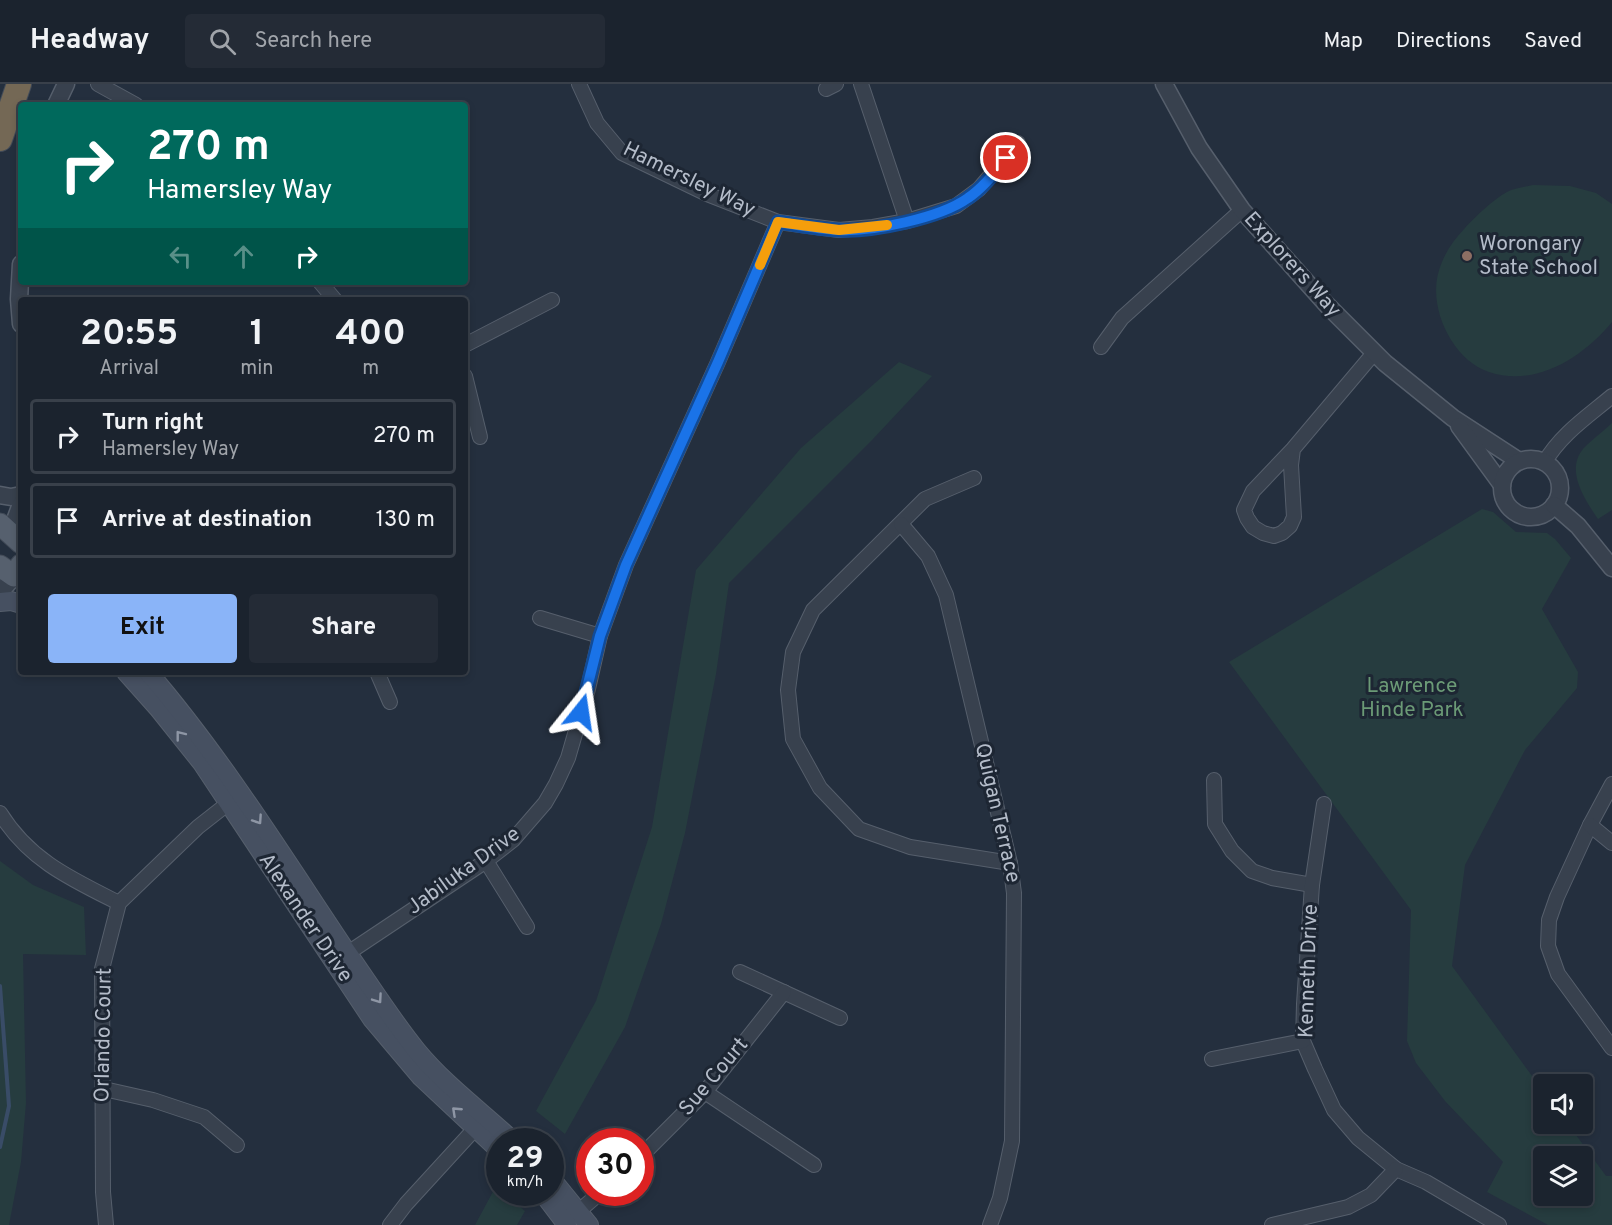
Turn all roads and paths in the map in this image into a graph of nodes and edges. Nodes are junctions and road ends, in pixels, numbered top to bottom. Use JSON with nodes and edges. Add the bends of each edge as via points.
{"nodes":[{"id":1,"x":19,"y":84,"type":"edge"},
{"id":2,"x":66,"y":84,"type":"edge"},
{"id":3,"x":98,"y":84,"type":"edge"},
{"id":4,"x":579,"y":84,"type":"edge"},
{"id":5,"x":861,"y":84,"type":"edge"},
{"id":6,"x":1164,"y":84,"type":"edge"},
{"id":7,"x":57,"y":102,"type":"edge"},
{"id":8,"x":131,"y":102,"type":"edge"},
{"id":9,"x":0,"y":139,"type":"edge"},
{"id":10,"x":1018,"y":143,"type":"dead end"},
{"id":11,"x":1242,"y":210,"type":"junction"},
{"id":12,"x":908,"y":221,"type":"junction"},
{"id":13,"x":778,"y":222,"type":"junction"},
{"id":14,"x":322,"y":285,"type":"edge"},
{"id":15,"x":332,"y":297,"type":"edge"},
{"id":16,"x":552,"y":300,"type":"dead end"},
{"id":17,"x":468,"y":343,"type":"edge"},
{"id":18,"x":1101,"y":347,"type":"dead end"},
{"id":19,"x":1374,"y":353,"type":"junction"},
{"id":20,"x":468,"y":388,"type":"edge"},
{"id":21,"x":1612,"y":396,"type":"edge"},
{"id":22,"x":1453,"y":418,"type":"junction"},
{"id":23,"x":480,"y":437,"type":"dead end"},
{"id":24,"x":1293,"y":449,"type":"junction"},
{"id":25,"x":1519,"y":461,"type":"junction"},
{"id":26,"x":1544,"y":463,"type":"junction"},
{"id":27,"x":974,"y":478,"type":"dead end"},
{"id":28,"x":1502,"y":485,"type":"junction"},
{"id":29,"x":0,"y":495,"type":"edge"},
{"id":30,"x":18,"y":496,"type":"edge"},
{"id":31,"x":1554,"y":505,"type":"junction"},
{"id":32,"x":18,"y":512,"type":"edge"},
{"id":33,"x":901,"y":524,"type":"junction"},
{"id":34,"x":10,"y":534,"type":"edge"},
{"id":35,"x":0,"y":558,"type":"edge"},
{"id":36,"x":1612,"y":568,"type":"edge"},
{"id":37,"x":14,"y":572,"type":"edge"},
{"id":38,"x":0,"y":593,"type":"edge"},
{"id":39,"x":0,"y":602,"type":"edge"},
{"id":40,"x":18,"y":603,"type":"edge"},
{"id":41,"x":540,"y":618,"type":"dead end"},
{"id":42,"x":600,"y":636,"type":"junction"},
{"id":43,"x":129,"y":675,"type":"edge"},
{"id":44,"x":151,"y":675,"type":"edge"},
{"id":45,"x":378,"y":675,"type":"edge"},
{"id":46,"x":390,"y":702,"type":"dead end"},
{"id":47,"x":1214,"y":780,"type":"dead end"},
{"id":48,"x":1612,"y":784,"type":"edge"},
{"id":49,"x":235,"y":798,"type":"junction"},
{"id":50,"x":1324,"y":804,"type":"dead end"},
{"id":51,"x":0,"y":813,"type":"edge"},
{"id":52,"x":1590,"y":825,"type":"junction"},
{"id":53,"x":1612,"y":843,"type":"edge"},
{"id":54,"x":486,"y":861,"type":"junction"},
{"id":55,"x":1010,"y":862,"type":"junction"},
{"id":56,"x":1312,"y":885,"type":"junction"},
{"id":57,"x":119,"y":903,"type":"junction"},
{"id":58,"x":527,"y":927,"type":"dead end"},
{"id":59,"x":341,"y":957,"type":"junction"},
{"id":60,"x":740,"y":972,"type":"dead end"},
{"id":61,"x":783,"y":992,"type":"junction"},
{"id":62,"x":840,"y":1018,"type":"dead end"},
{"id":63,"x":1304,"y":1041,"type":"junction"},
{"id":64,"x":1612,"y":1048,"type":"edge"},
{"id":65,"x":1212,"y":1059,"type":"dead end"},
{"id":66,"x":104,"y":1089,"type":"junction"},
{"id":67,"x":705,"y":1092,"type":"junction"},
{"id":68,"x":481,"y":1122,"type":"junction"},
{"id":69,"x":491,"y":1128,"type":"edge"},
{"id":70,"x":486,"y":1130,"type":"edge"},
{"id":71,"x":654,"y":1143,"type":"edge"},
{"id":72,"x":237,"y":1145,"type":"dead end"},
{"id":73,"x":814,"y":1165,"type":"dead end"},
{"id":74,"x":1396,"y":1169,"type":"junction"},
{"id":75,"x":564,"y":1198,"type":"edge"},
{"id":76,"x":560,"y":1206,"type":"edge"},
{"id":77,"x":590,"y":1206,"type":"edge"},
{"id":78,"x":579,"y":1220,"type":"edge"},
{"id":79,"x":105,"y":1225,"type":"edge"},
{"id":80,"x":390,"y":1225,"type":"edge"},
{"id":81,"x":990,"y":1225,"type":"edge"},
{"id":82,"x":1272,"y":1225,"type":"edge"},
{"id":83,"x":1498,"y":1225,"type":"edge"}],
"edges":[{"from":1,"to":9,"type":"highway"},
{"from":2,"to":7,"type":"street"},
{"from":3,"to":8,"type":"street"},
{"from":4,"to":13,"type":"street","name":"Hamersley Way","via":[[597,123],[622,153],[707,194]]},
{"from":5,"to":12,"type":"street"},
{"from":6,"to":11,"type":"street","name":"Explorers Way","via":[[1199,148]]},
{"from":10,"to":12,"type":"street","name":"Hamersley Way","via":[[994,174],[968,198],[956,206]]},
{"from":11,"to":18,"type":"street","via":[[1122,318]]},
{"from":11,"to":19,"type":"street","name":"Explorers Way"},
{"from":12,"to":13,"type":"street","name":"Hamersley Way","via":[[839,230]]},
{"from":13,"to":42,"type":"street","name":"Jabiluka Drive","via":[[648,512]]},
{"from":14,"to":15,"type":"street"},
{"from":16,"to":17,"type":"street"},
{"from":19,"to":22,"type":"street","name":"Explorers Way"},
{"from":19,"to":24,"type":"street"},
{"from":20,"to":23,"type":"street"},
{"from":21,"to":26,"type":"street","via":[[1562,438]]},
{"from":22,"to":25,"type":"street","name":"Explorers Way"},
{"from":22,"to":28,"type":"street","name":"Explorers Way"},
{"from":24,"to":24,"type":"street","via":[[1253,491],[1244,510],[1246,518],[1263,533],[1282,533],[1294,517]]},
{"from":25,"to":26,"type":"street","name":"Explorers Way"},
{"from":25,"to":28,"type":"street","via":[[1505,475]]},
{"from":26,"to":31,"type":"street","via":[[1556,473],[1560,484]]},
{"from":27,"to":33,"type":"street","via":[[925,499]]},
{"from":28,"to":31,"type":"street","name":"Explorers Way","via":[[1503,496],[1516,513],[1536,516]]},
{"from":29,"to":30,"type":"street"},
{"from":31,"to":36,"type":"street","via":[[1578,526]]},
{"from":32,"to":34,"type":"street"},
{"from":33,"to":55,"type":"street","name":"Quigan Terrace","via":[[928,556],[946,595]]},
{"from":33,"to":55,"type":"street","via":[[813,610],[793,652],[788,690],[793,739],[820,788],[859,829],[910,847]]},
{"from":34,"to":35,"type":"main road"},
{"from":37,"to":38,"type":"street"},
{"from":39,"to":40,"type":"main road"},
{"from":41,"to":42,"type":"street"},
{"from":42,"to":54,"type":"street","name":"Jabiluka Drive","via":[[568,758],[556,783],[531,820]]},
{"from":49,"to":43,"type":"main road","name":"Alexander Drive","one_way":true},
{"from":44,"to":49,"type":"main road","name":"Alexander Drive","via":[[176,705]]},
{"from":45,"to":46,"type":"street"},
{"from":47,"to":56,"type":"street","via":[[1215,824],[1232,851],[1252,871]]},
{"from":48,"to":52,"type":"street"},
{"from":49,"to":57,"type":"street","via":[[198,827]]},
{"from":49,"to":59,"type":"main road","name":"Alexander Drive"},
{"from":50,"to":56,"type":"street","name":"Kenneth Drive"},
{"from":51,"to":57,"type":"street","via":[[34,854]]},
{"from":52,"to":53,"type":"street"},
{"from":52,"to":64,"type":"street","via":[[1549,920],[1548,946],[1557,974]]},
{"from":54,"to":58,"type":"street"},
{"from":54,"to":59,"type":"street","name":"Jabiluka Drive"},
{"from":55,"to":81,"type":"street","name":"Quigan Terrace","via":[[1014,893],[1012,1141]]},
{"from":56,"to":63,"type":"street","name":"Kenneth Drive"},
{"from":57,"to":66,"type":"street","name":"Orlando Court","via":[[102,969]]},
{"from":59,"to":68,"type":"main road","name":"Alexander Drive","via":[[372,1019],[400,1053],[443,1099]]},
{"from":60,"to":61,"type":"street"},
{"from":61,"to":62,"type":"street"},
{"from":61,"to":67,"type":"street","name":"Sue Court"},
{"from":63,"to":65,"type":"street"},
{"from":63,"to":74,"type":"street","name":"Kenneth Drive","via":[[1334,1110],[1358,1138]]},
{"from":66,"to":72,"type":"street","via":[[204,1117]]},
{"from":66,"to":79,"type":"street","name":"Orlando Court"},
{"from":67,"to":71,"type":"street","name":"Sue Court"},
{"from":67,"to":73,"type":"street"},
{"from":68,"to":69,"type":"main road","name":"Alexander Drive"},
{"from":68,"to":70,"type":"main road","name":"Alexander Drive"},
{"from":68,"to":80,"type":"street"},
{"from":74,"to":82,"type":"street","via":[[1371,1195],[1348,1207]]},
{"from":74,"to":83,"type":"street","name":"Kenneth Drive","via":[[1426,1182]]},
{"from":75,"to":78,"type":"main road"},
{"from":76,"to":78,"type":"main road"},
{"from":77,"to":78,"type":"street"}]}
